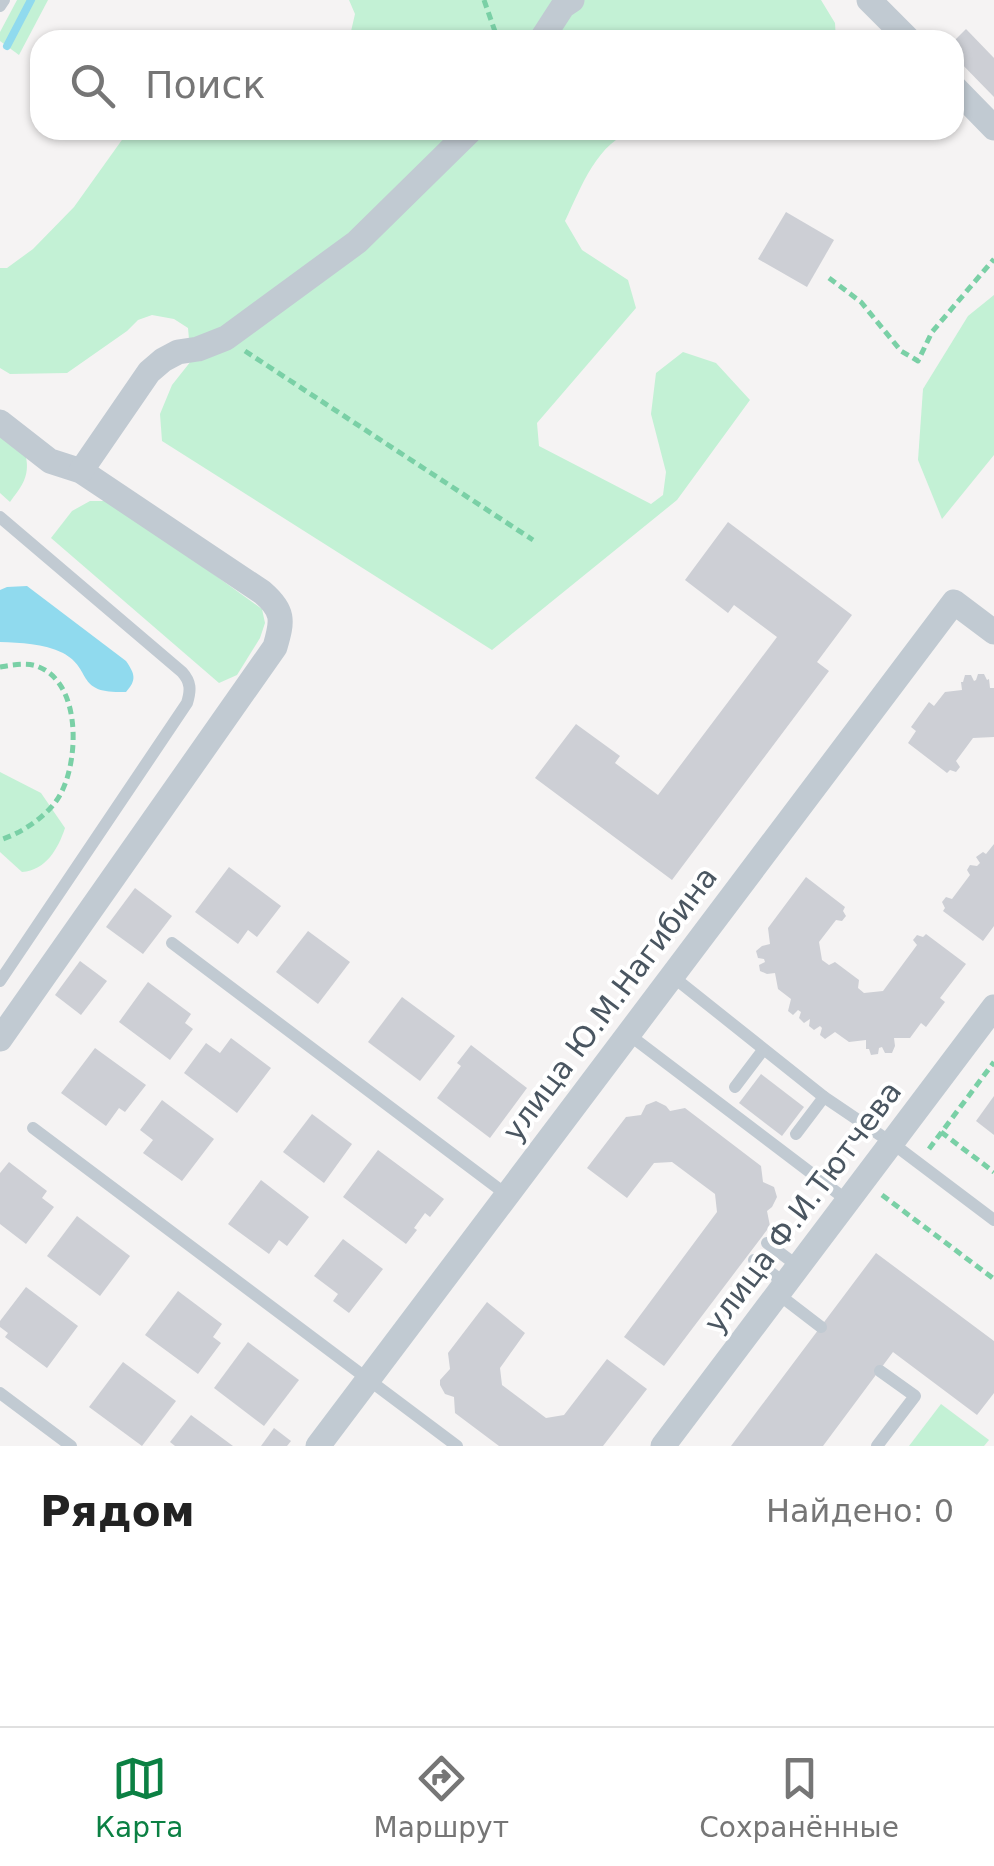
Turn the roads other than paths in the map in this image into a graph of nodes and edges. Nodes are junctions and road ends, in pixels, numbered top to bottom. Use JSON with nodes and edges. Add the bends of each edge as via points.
{"nodes":[{"id":1,"x":572,"y":0,"type":"edge"},
{"id":2,"x":869,"y":0,"type":"edge"},
{"id":3,"x":548,"y":30,"type":"edge"},
{"id":4,"x":898,"y":30,"type":"edge"},
{"id":5,"x":964,"y":97,"type":"edge"},
{"id":6,"x":994,"y":128,"type":"edge"},
{"id":7,"x":461,"y":140,"type":"edge"},
{"id":8,"x":0,"y":422,"type":"edge"},
{"id":9,"x":80,"y":471,"type":"junction"},
{"id":10,"x":0,"y":517,"type":"edge"},
{"id":11,"x":994,"y":632,"type":"edge"},
{"id":12,"x":172,"y":943,"type":"dead end"},
{"id":13,"x":672,"y":976,"type":"junction"},
{"id":14,"x":0,"y":980,"type":"edge"},
{"id":15,"x":994,"y":1007,"type":"edge"},
{"id":16,"x":628,"y":1034,"type":"junction"},
{"id":17,"x":0,"y":1039,"type":"edge"},
{"id":18,"x":763,"y":1050,"type":"junction"},
{"id":19,"x":735,"y":1087,"type":"dead end"},
{"id":20,"x":824,"y":1097,"type":"junction"},
{"id":21,"x":32,"y":1128,"type":"dead end"},
{"id":22,"x":796,"y":1134,"type":"dead end"},
{"id":23,"x":892,"y":1144,"type":"junction"},
{"id":24,"x":856,"y":1191,"type":"junction"},
{"id":25,"x":507,"y":1195,"type":"junction"},
{"id":26,"x":994,"y":1220,"type":"edge"},
{"id":27,"x":766,"y":1243,"type":"dead end"},
{"id":28,"x":754,"y":1260,"type":"dead end"},
{"id":29,"x":788,"y":1282,"type":"junction"},
{"id":30,"x":821,"y":1326,"type":"dead end"},
{"id":31,"x":880,"y":1371,"type":"dead end"},
{"id":32,"x":368,"y":1380,"type":"junction"},
{"id":33,"x":0,"y":1392,"type":"edge"},
{"id":34,"x":71,"y":1446,"type":"edge"},
{"id":35,"x":318,"y":1446,"type":"edge"},
{"id":36,"x":456,"y":1446,"type":"edge"},
{"id":37,"x":664,"y":1446,"type":"edge"},
{"id":38,"x":877,"y":1446,"type":"edge"}],
"edges":[{"from":1,"to":3,"type":"street"},
{"from":2,"to":4,"type":"street"},
{"from":5,"to":6,"type":"street"},
{"from":7,"to":9,"type":"street","via":[[357,242],[226,338],[178,352],[149,372]]},
{"from":8,"to":9,"type":"street","via":[[50,461]]},
{"from":9,"to":17,"type":"street","via":[[262,592],[278,606],[282,624],[275,647]]},
{"from":10,"to":14,"type":"lane","via":[[182,672],[190,692]]},
{"from":11,"to":13,"type":"street","name":"улица Ю.М.Нагибина","via":[[954,602]]},
{"from":12,"to":25,"type":"lane"},
{"from":13,"to":16,"type":"street","name":"улица Ю.М.Нагибина"},
{"from":13,"to":18,"type":"lane"},
{"from":15,"to":23,"type":"street","name":"улица Ф.И.Тютчева"},
{"from":16,"to":24,"type":"lane"},
{"from":16,"to":25,"type":"street","name":"улица Ю.М.Нагибина"},
{"from":18,"to":19,"type":"lane"},
{"from":18,"to":20,"type":"lane"},
{"from":20,"to":22,"type":"lane"},
{"from":20,"to":23,"type":"lane"},
{"from":21,"to":32,"type":"lane"},
{"from":23,"to":24,"type":"street","name":"улица Ф.И.Тютчева"},
{"from":23,"to":26,"type":"lane"},
{"from":24,"to":29,"type":"street","name":"улица Ф.И.Тютчева"},
{"from":25,"to":32,"type":"street","name":"улица Ю.М.Нагибина"},
{"from":27,"to":29,"type":"lane"},
{"from":28,"to":29,"type":"lane"},
{"from":29,"to":30,"type":"lane"},
{"from":29,"to":37,"type":"street","name":"улица Ф.И.Тютчева"},
{"from":31,"to":38,"type":"lane","via":[[914,1396]]},
{"from":32,"to":35,"type":"street","name":"улица Ю.М.Нагибина"},
{"from":32,"to":36,"type":"lane"},
{"from":33,"to":34,"type":"lane"}]}
